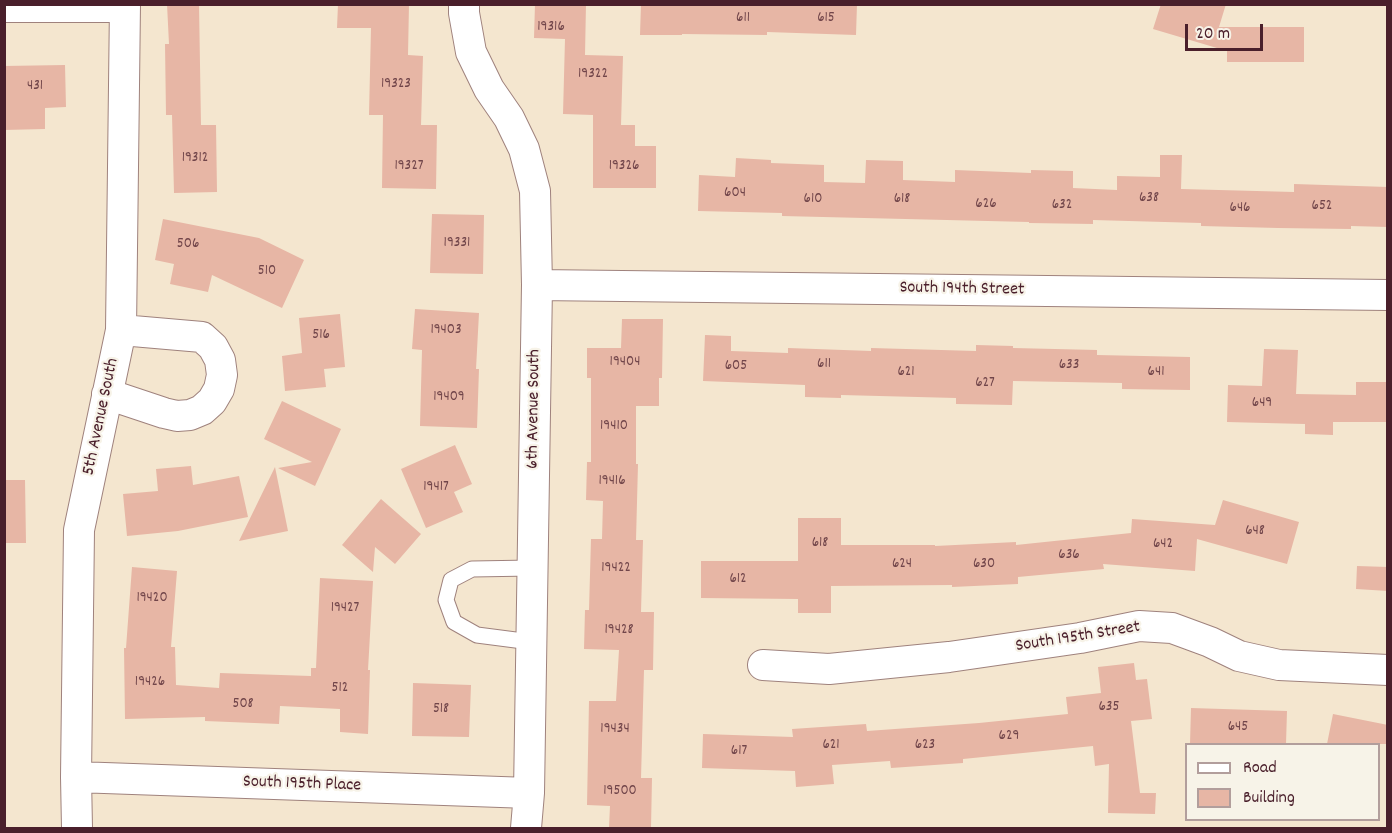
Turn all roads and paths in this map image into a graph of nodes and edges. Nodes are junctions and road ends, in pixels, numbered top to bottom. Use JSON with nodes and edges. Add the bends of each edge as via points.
{"nodes":[{"id":1,"x":464,"y":4,"type":"edge"},
{"id":2,"x":125,"y":6,"type":"edge"},
{"id":3,"x":4,"y":7,"type":"edge"},
{"id":4,"x":537,"y":285,"type":"junction"},
{"id":5,"x":1388,"y":295,"type":"edge"},
{"id":6,"x":121,"y":330,"type":"junction"},
{"id":7,"x":107,"y":394,"type":"junction"},
{"id":8,"x":532,"y":568,"type":"junction"},
{"id":9,"x":531,"y":642,"type":"junction"},
{"id":10,"x":763,"y":665,"type":"dead end"},
{"id":11,"x":1388,"y":670,"type":"edge"},
{"id":12,"x":76,"y":777,"type":"junction"},
{"id":13,"x":529,"y":793,"type":"junction"},
{"id":14,"x":77,"y":828,"type":"edge"},
{"id":15,"x":526,"y":828,"type":"edge"}],
"edges":[{"from":1,"to":4,"type":"street","name":"6th Avenue South","via":[[471,52],[509,118],[527,159],[535,191]]},
{"from":2,"to":3,"type":"street"},
{"from":2,"to":6,"type":"street","name":"5th Avenue South"},
{"from":4,"to":5,"type":"street","name":"South 194th Street"},
{"from":4,"to":8,"type":"street","name":"6th Avenue South"},
{"from":6,"to":7,"type":"street","name":"5th Avenue South"},
{"from":6,"to":7,"type":"street","via":[[202,337],[220,360],[219,389],[202,410],[177,416]]},
{"from":7,"to":12,"type":"street","name":"5th Avenue South","via":[[79,530]]},
{"from":8,"to":9,"type":"street","name":"6th Avenue South"},
{"from":8,"to":9,"type":"lane","via":[[472,569],[451,580],[446,600],[454,622],[477,635]]},
{"from":9,"to":13,"type":"street","name":"6th Avenue South"},
{"from":10,"to":11,"type":"street","name":"South 195th Street","via":[[829,669],[950,657],[1139,626],[1172,628],[1239,656],[1279,665]]},
{"from":12,"to":13,"type":"street","name":"South 195th Place"},
{"from":12,"to":14,"type":"street","name":"5th Avenue South"},
{"from":13,"to":15,"type":"street","name":"6th Avenue South"}]}
